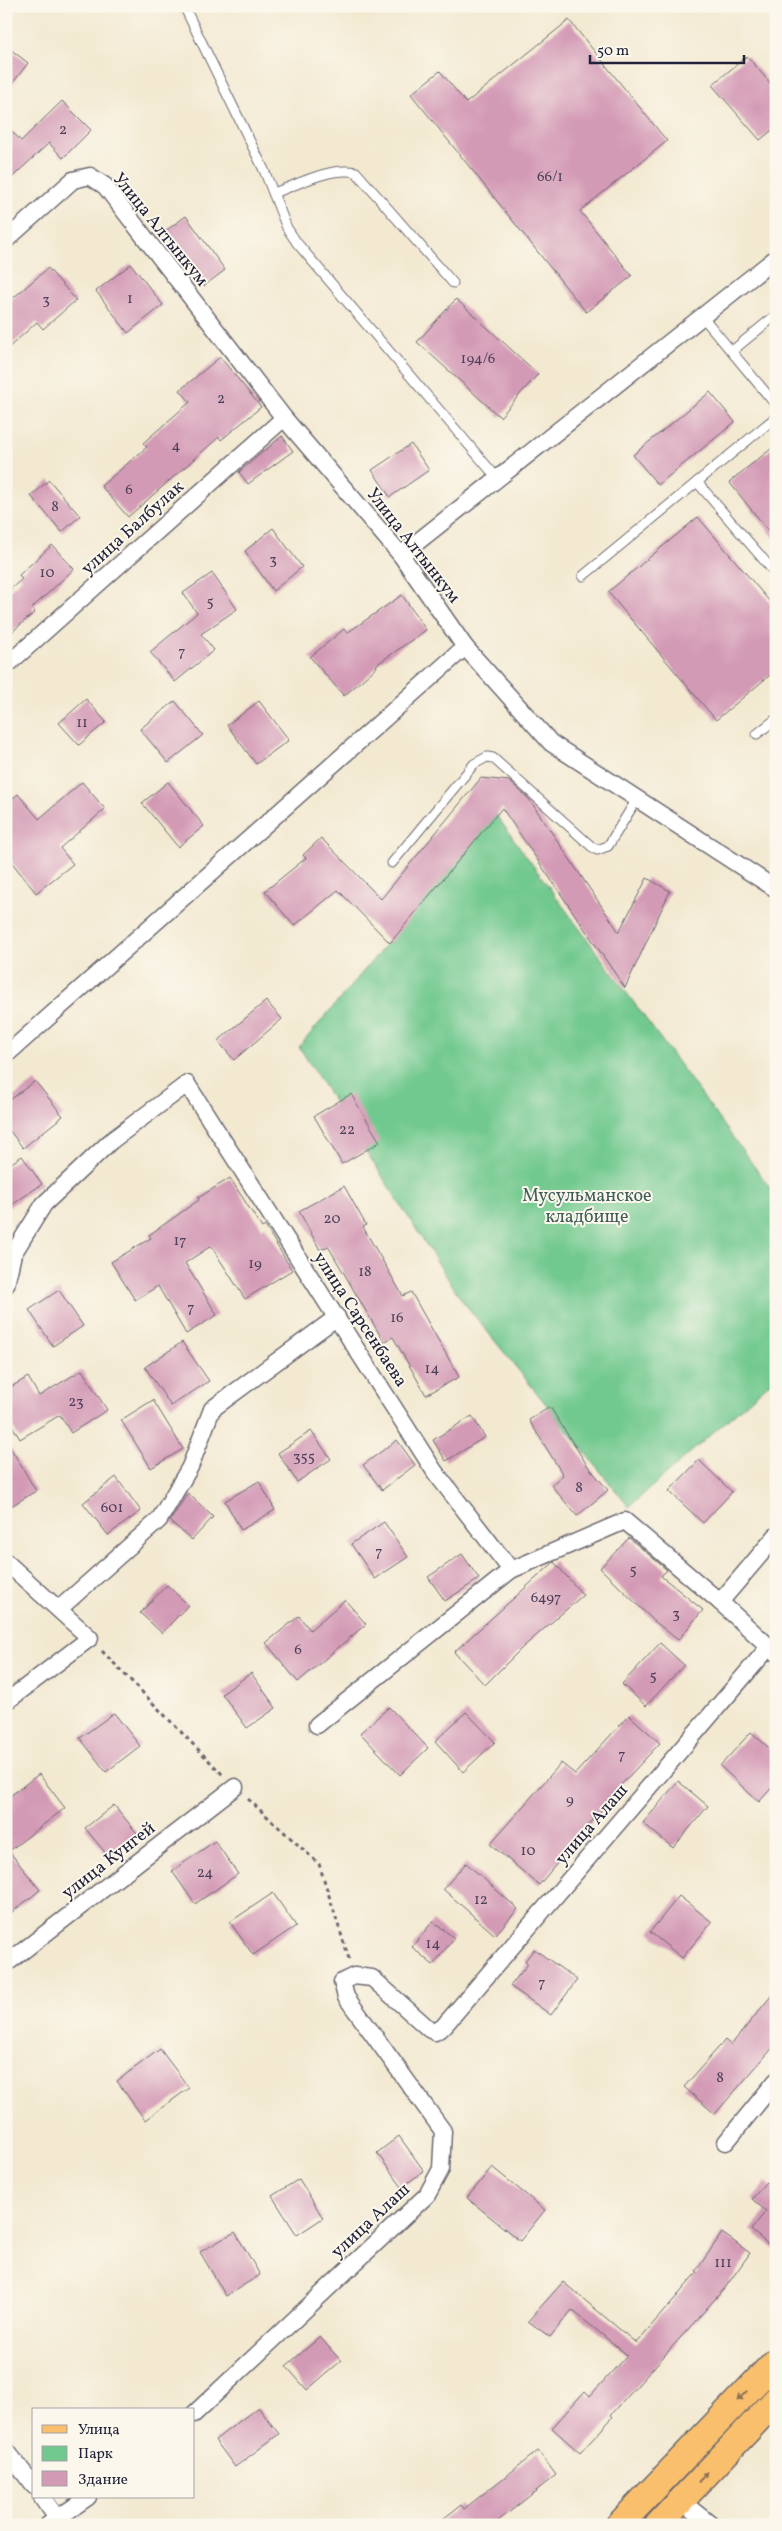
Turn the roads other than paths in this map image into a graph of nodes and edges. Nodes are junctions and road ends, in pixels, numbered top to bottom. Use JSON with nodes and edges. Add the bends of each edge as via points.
{"nodes":[{"id":1,"x":184,"y":6,"type":"edge"},
{"id":2,"x":274,"y":193,"type":"junction"},
{"id":3,"x":6,"y":240,"type":"edge"},
{"id":4,"x":776,"y":258,"type":"edge"},
{"id":5,"x":453,"y":283,"type":"dead end"},
{"id":6,"x":776,"y":315,"type":"edge"},
{"id":7,"x":702,"y":316,"type":"junction"},
{"id":8,"x":732,"y":351,"type":"junction"},
{"id":9,"x":776,"y":405,"type":"edge"},
{"id":10,"x":776,"y":417,"type":"edge"},
{"id":11,"x":284,"y":418,"type":"junction"},
{"id":12,"x":498,"y":478,"type":"junction"},
{"id":13,"x":697,"y":482,"type":"junction"},
{"id":14,"x":401,"y":554,"type":"junction"},
{"id":15,"x":776,"y":574,"type":"edge"},
{"id":16,"x":583,"y":576,"type":"dead end"},
{"id":17,"x":465,"y":647,"type":"junction"},
{"id":18,"x":6,"y":666,"type":"edge"},
{"id":19,"x":776,"y":719,"type":"edge"},
{"id":20,"x":757,"y":734,"type":"dead end"},
{"id":21,"x":637,"y":799,"type":"junction"},
{"id":22,"x":392,"y":862,"type":"dead end"},
{"id":23,"x":776,"y":889,"type":"edge"},
{"id":24,"x":6,"y":1055,"type":"edge"},
{"id":25,"x":6,"y":1285,"type":"edge"},
{"id":26,"x":337,"y":1317,"type":"junction"},
{"id":27,"x":776,"y":1536,"type":"edge"},
{"id":28,"x":6,"y":1562,"type":"edge"},
{"id":29,"x":511,"y":1570,"type":"junction"},
{"id":30,"x":720,"y":1602,"type":"junction"},
{"id":31,"x":59,"y":1609,"type":"junction"},
{"id":32,"x":772,"y":1650,"type":"edge"},
{"id":33,"x":6,"y":1702,"type":"edge"},
{"id":34,"x":317,"y":1725,"type":"dead end"},
{"id":35,"x":235,"y":1787,"type":"dead end"},
{"id":36,"x":6,"y":1964,"type":"edge"},
{"id":37,"x":776,"y":2081,"type":"edge"},
{"id":38,"x":726,"y":2142,"type":"dead end"},
{"id":39,"x":776,"y":2361,"type":"edge"},
{"id":40,"x":776,"y":2400,"type":"edge"},
{"id":41,"x":195,"y":2413,"type":"edge"},
{"id":42,"x":6,"y":2450,"type":"edge"},
{"id":43,"x":32,"y":2483,"type":"edge"},
{"id":44,"x":43,"y":2498,"type":"edge"},
{"id":45,"x":87,"y":2498,"type":"edge"},
{"id":46,"x":681,"y":2501,"type":"junction"},
{"id":47,"x":56,"y":2523,"type":"edge"},
{"id":48,"x":619,"y":2525,"type":"edge"},
{"id":49,"x":658,"y":2525,"type":"edge"},
{"id":50,"x":711,"y":2525,"type":"edge"}],
"edges":[{"from":1,"to":2,"type":"lane"},
{"from":2,"to":5,"type":"lane","via":[[332,172],[356,172]]},
{"from":2,"to":12,"type":"lane","via":[[287,228],[308,257]]},
{"from":3,"to":11,"type":"street","name":"Улица Алтынкум","via":[[73,180],[90,176],[105,186]]},
{"from":4,"to":7,"type":"street"},
{"from":6,"to":8,"type":"lane"},
{"from":7,"to":8,"type":"lane"},
{"from":7,"to":12,"type":"street"},
{"from":8,"to":9,"type":"lane"},
{"from":10,"to":13,"type":"lane"},
{"from":11,"to":14,"type":"street","name":"Улица Алтынкум"},
{"from":11,"to":18,"type":"street","name":"улица Балбулак"},
{"from":12,"to":14,"type":"street"},
{"from":13,"to":15,"type":"lane"},
{"from":13,"to":16,"type":"lane"},
{"from":14,"to":17,"type":"street","name":"Улица Алтынкум"},
{"from":17,"to":21,"type":"street","name":"Улица Алтынкум","via":[[550,743]]},
{"from":17,"to":24,"type":"street"},
{"from":19,"to":20,"type":"lane"},
{"from":21,"to":22,"type":"lane","via":[[608,846],[597,850],[493,758],[487,757],[474,764]]},
{"from":21,"to":23,"type":"street","name":"Улица Алтынкум"},
{"from":25,"to":26,"type":"street","name":"улица Сарсенбаева","via":[[13,1254],[44,1204],[111,1141],[187,1084]]},
{"from":26,"to":29,"type":"street","name":"улица Сарсенбаева","via":[[435,1472]]},
{"from":26,"to":31,"type":"street","via":[[212,1409],[190,1467],[159,1520]]},
{"from":27,"to":30,"type":"street"},
{"from":28,"to":31,"type":"street"},
{"from":29,"to":30,"type":"street","via":[[625,1521]]},
{"from":29,"to":34,"type":"street"},
{"from":30,"to":32,"type":"street"},
{"from":31,"to":33,"type":"street","via":[[90,1638]]},
{"from":32,"to":41,"type":"street","name":"улица Алаш","via":[[443,2027],[435,2032],[429,2029],[372,1978],[354,1976],[342,1982],[346,1997],[443,2131],[441,2169],[427,2195]]},
{"from":35,"to":36,"type":"street","name":"улица Кунгей"},
{"from":37,"to":38,"type":"street"},
{"from":39,"to":48,"type":"main road","one_way":true},
{"from":46,"to":40,"type":"main road","one_way":true},
{"from":42,"to":43,"type":"street"},
{"from":44,"to":47,"type":"street"},
{"from":45,"to":47,"type":"street"},
{"from":46,"to":49,"type":"main road"},
{"from":46,"to":50,"type":"street"}]}
